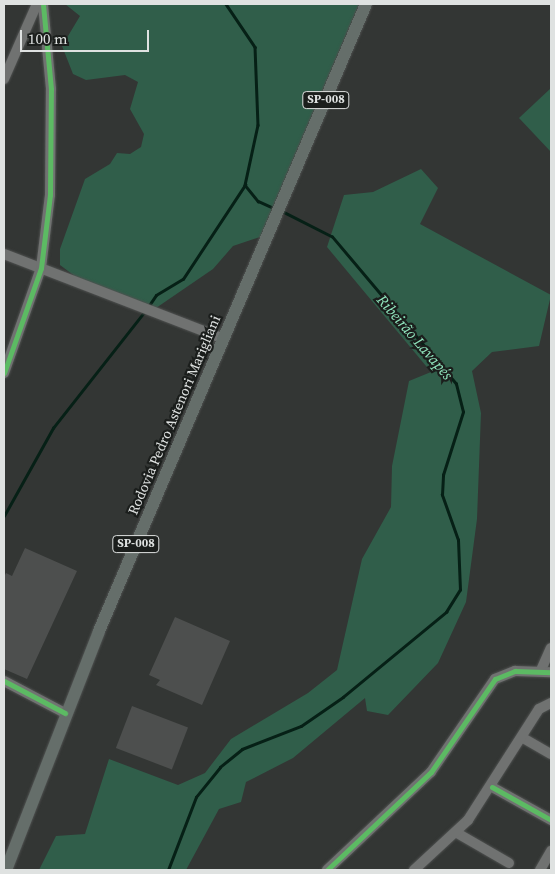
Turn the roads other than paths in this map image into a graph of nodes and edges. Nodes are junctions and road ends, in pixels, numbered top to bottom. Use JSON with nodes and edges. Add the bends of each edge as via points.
{"nodes":[{"id":1,"x":37,"y":4,"type":"edge"},
{"id":2,"x":43,"y":4,"type":"edge"},
{"id":3,"x":366,"y":4,"type":"edge"},
{"id":4,"x":4,"y":80,"type":"edge"},
{"id":5,"x":4,"y":254,"type":"edge"},
{"id":6,"x":41,"y":268,"type":"junction"},
{"id":7,"x":222,"y":338,"type":"junction"},
{"id":8,"x":4,"y":373,"type":"edge"},
{"id":9,"x":551,"y":648,"type":"edge"},
{"id":10,"x":546,"y":671,"type":"edge"},
{"id":11,"x":4,"y":681,"type":"edge"},
{"id":12,"x":549,"y":703,"type":"edge"},
{"id":13,"x":66,"y":713,"type":"junction"},
{"id":14,"x":523,"y":738,"type":"junction"},
{"id":15,"x":551,"y":754,"type":"edge"},
{"id":16,"x":492,"y":787,"type":"junction"},
{"id":17,"x":551,"y":820,"type":"edge"},
{"id":18,"x":457,"y":833,"type":"junction"},
{"id":19,"x":551,"y":850,"type":"edge"},
{"id":20,"x":509,"y":863,"type":"dead end"},
{"id":21,"x":6,"y":870,"type":"edge"},
{"id":22,"x":327,"y":870,"type":"edge"},
{"id":23,"x":414,"y":870,"type":"edge"},
{"id":24,"x":540,"y":870,"type":"edge"}],
"edges":[{"from":1,"to":4,"type":"street"},
{"from":2,"to":6,"type":"street","via":[[53,170]]},
{"from":3,"to":7,"type":"main road","name":"Rodovia Pedro Astenori Marigliani","number":"SP-008"},
{"from":5,"to":6,"type":"street"},
{"from":6,"to":7,"type":"street"},
{"from":6,"to":8,"type":"street"},
{"from":7,"to":13,"type":"main road","name":"Rodovia Pedro Astenori Marigliani","number":"SP-008"},
{"from":9,"to":10,"type":"street"},
{"from":10,"to":22,"type":"street","via":[[503,674],[488,685],[431,772]]},
{"from":11,"to":13,"type":"street"},
{"from":12,"to":14,"type":"street","via":[[538,709]]},
{"from":13,"to":21,"type":"main road","name":"Rodovia Pedro Astenori Marigliani","number":"SP-008"},
{"from":14,"to":15,"type":"street"},
{"from":14,"to":16,"type":"street"},
{"from":16,"to":17,"type":"street"},
{"from":16,"to":18,"type":"street"},
{"from":18,"to":20,"type":"street"},
{"from":18,"to":23,"type":"street"},
{"from":19,"to":24,"type":"street"}]}
